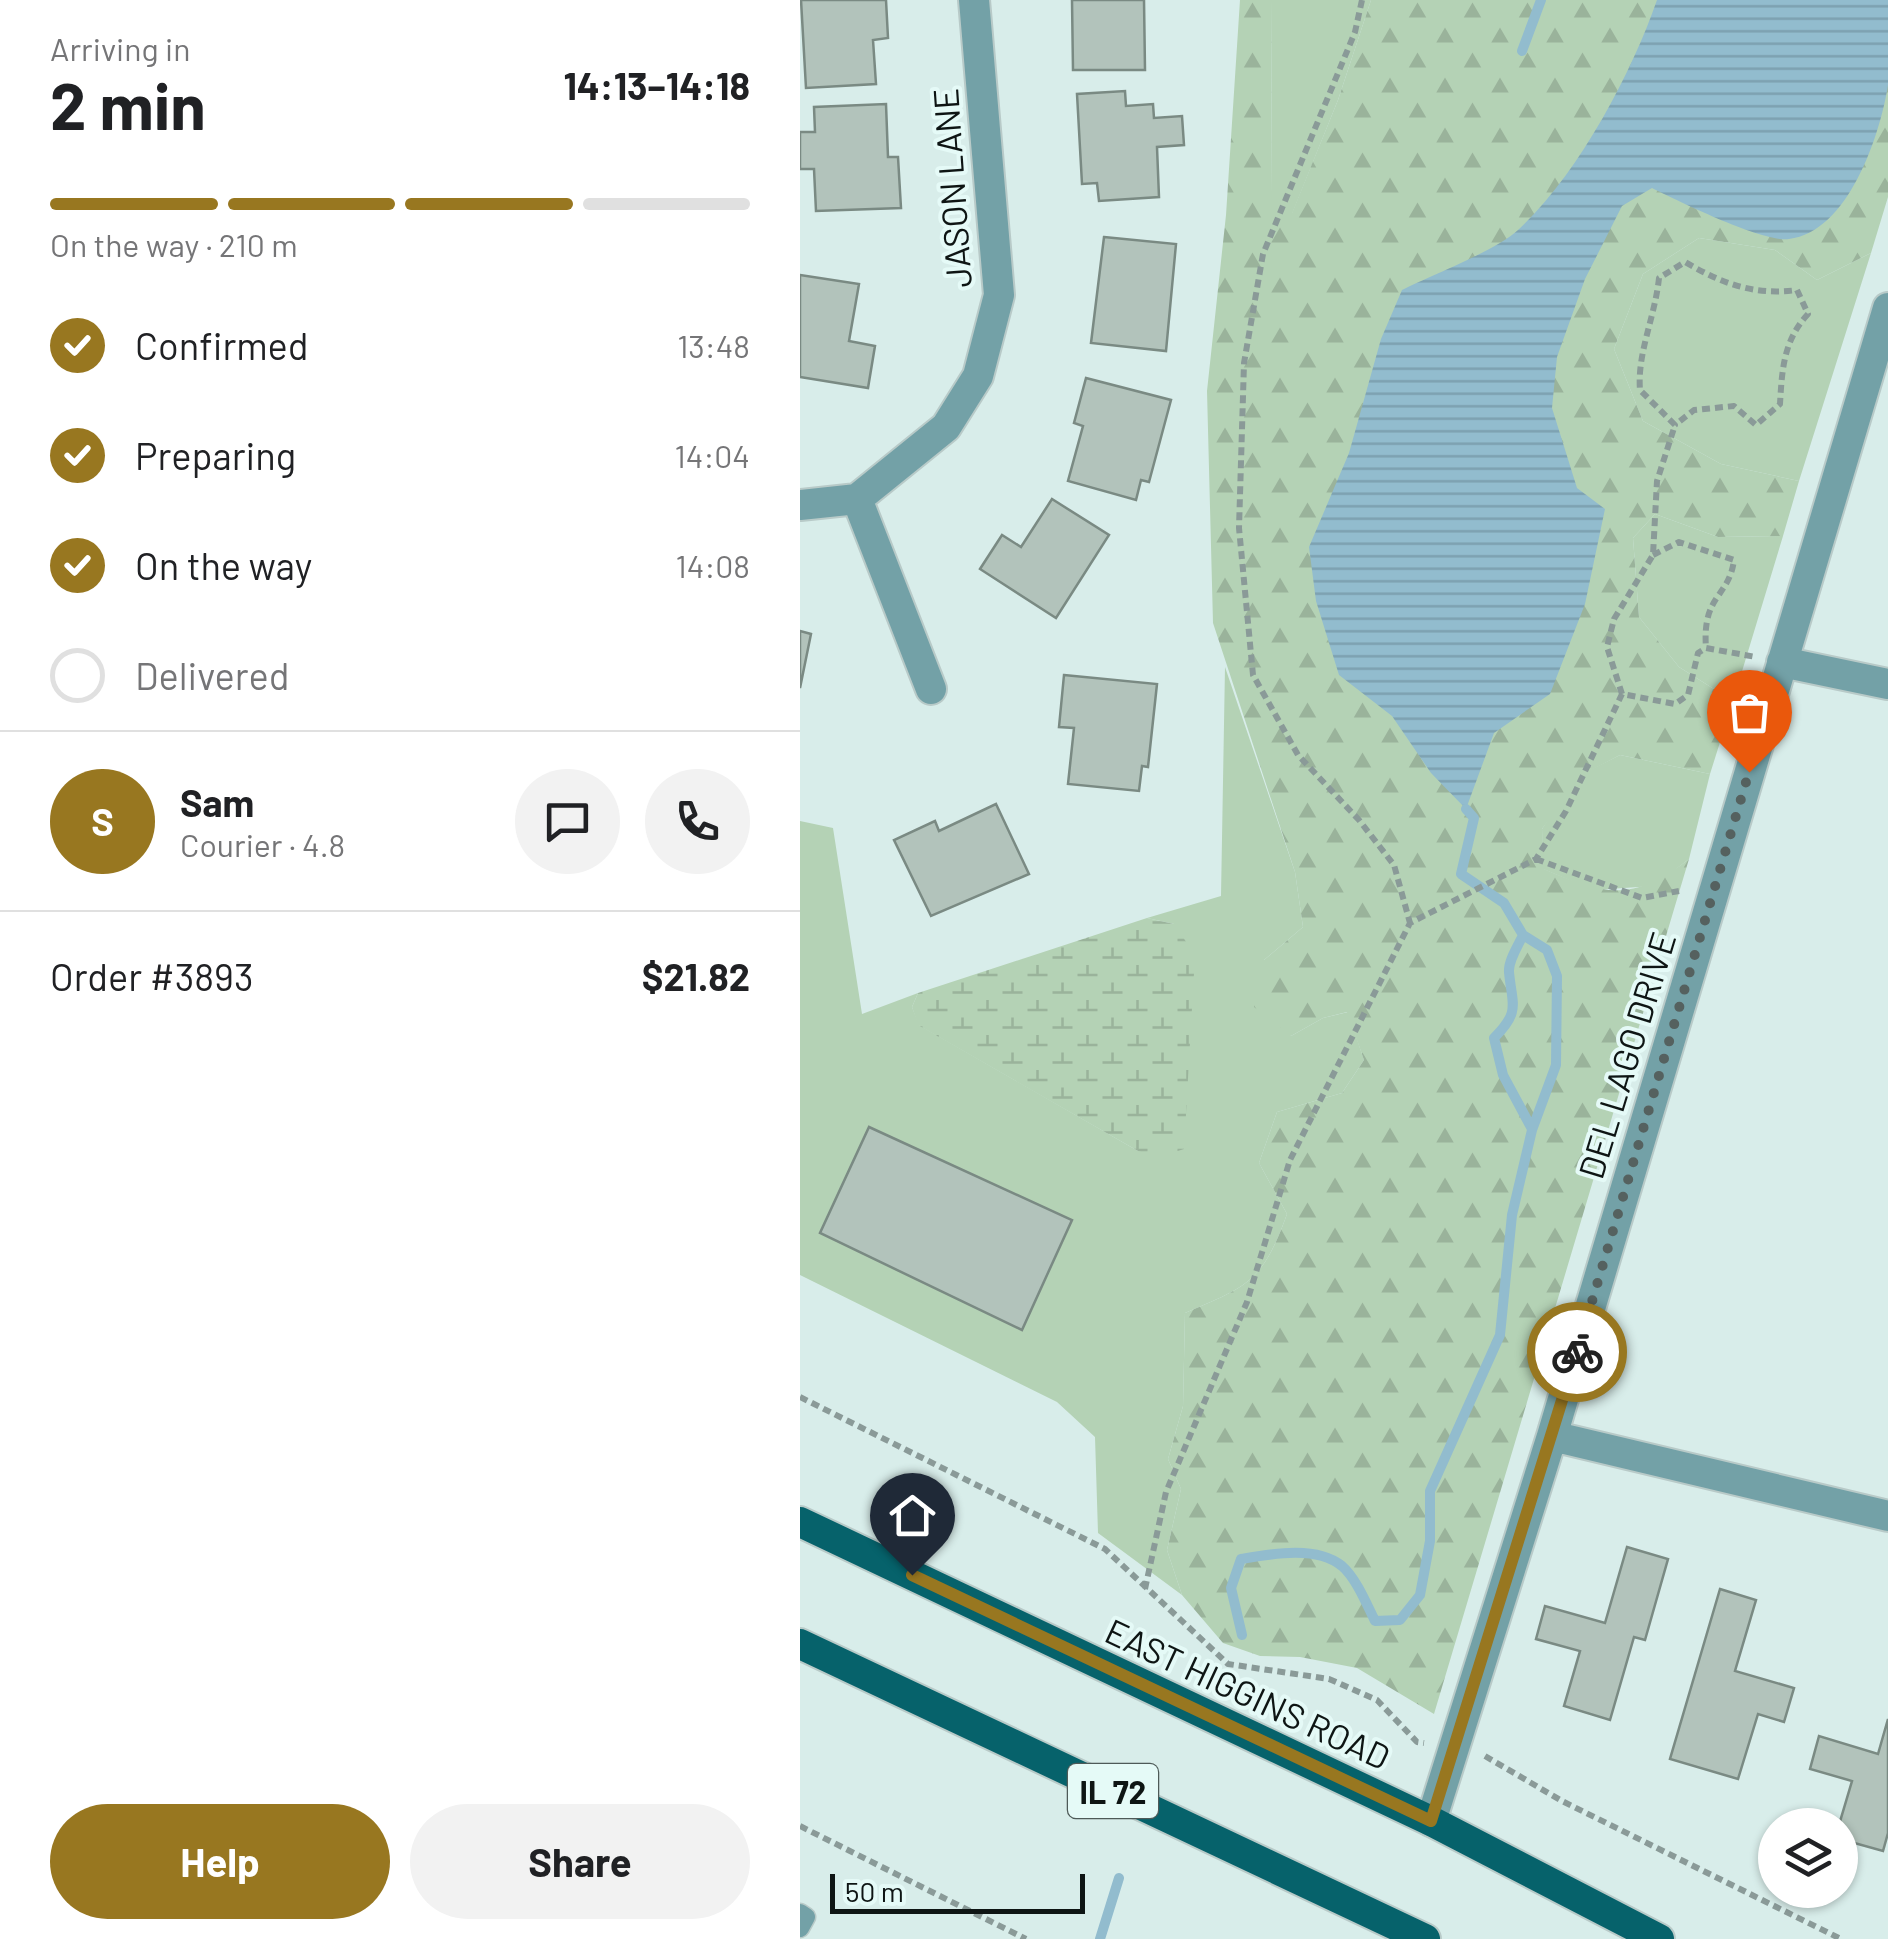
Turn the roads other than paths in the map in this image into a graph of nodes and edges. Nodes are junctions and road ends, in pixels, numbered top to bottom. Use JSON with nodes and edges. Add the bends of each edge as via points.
{"nodes":[{"id":1,"x":974,"y":0,"type":"edge"},
{"id":2,"x":1888,"y":308,"type":"edge"},
{"id":3,"x":1882,"y":354,"type":"edge"},
{"id":4,"x":857,"y":499,"type":"junction"},
{"id":5,"x":800,"y":504,"type":"edge"},
{"id":6,"x":1782,"y":662,"type":"junction"},
{"id":7,"x":1888,"y":684,"type":"edge"},
{"id":8,"x":932,"y":689,"type":"dead end"},
{"id":9,"x":1552,"y":1436,"type":"junction"},
{"id":10,"x":1888,"y":1516,"type":"edge"},
{"id":11,"x":800,"y":1522,"type":"edge"},
{"id":12,"x":800,"y":1644,"type":"edge"},
{"id":13,"x":1431,"y":1821,"type":"junction"},
{"id":14,"x":800,"y":1913,"type":"edge"},
{"id":15,"x":800,"y":1928,"type":"edge"},
{"id":16,"x":1425,"y":1939,"type":"edge"},
{"id":17,"x":1660,"y":1939,"type":"edge"}],
"edges":[{"from":1,"to":4,"type":"street","name":"JASON LANE","via":[[999,295],[978,376],[946,428]]},
{"from":2,"to":3,"type":"street","name":"DEL LAGO DRIVE"},
{"from":3,"to":6,"type":"street","name":"DEL LAGO DRIVE"},
{"from":4,"to":5,"type":"street"},
{"from":4,"to":8,"type":"street"},
{"from":6,"to":7,"type":"street"},
{"from":6,"to":9,"type":"street","name":"DEL LAGO DRIVE"},
{"from":9,"to":10,"type":"street"},
{"from":9,"to":13,"type":"street","name":"DEL LAGO DRIVE"},
{"from":11,"to":13,"type":"main road","name":"EAST HIGGINS ROAD"},
{"from":12,"to":16,"type":"main road","number":"IL 72"},
{"from":13,"to":17,"type":"main road","name":"EAST HIGGINS ROAD"},
{"from":14,"to":15,"type":"lane","via":[[806,1917]]}]}
